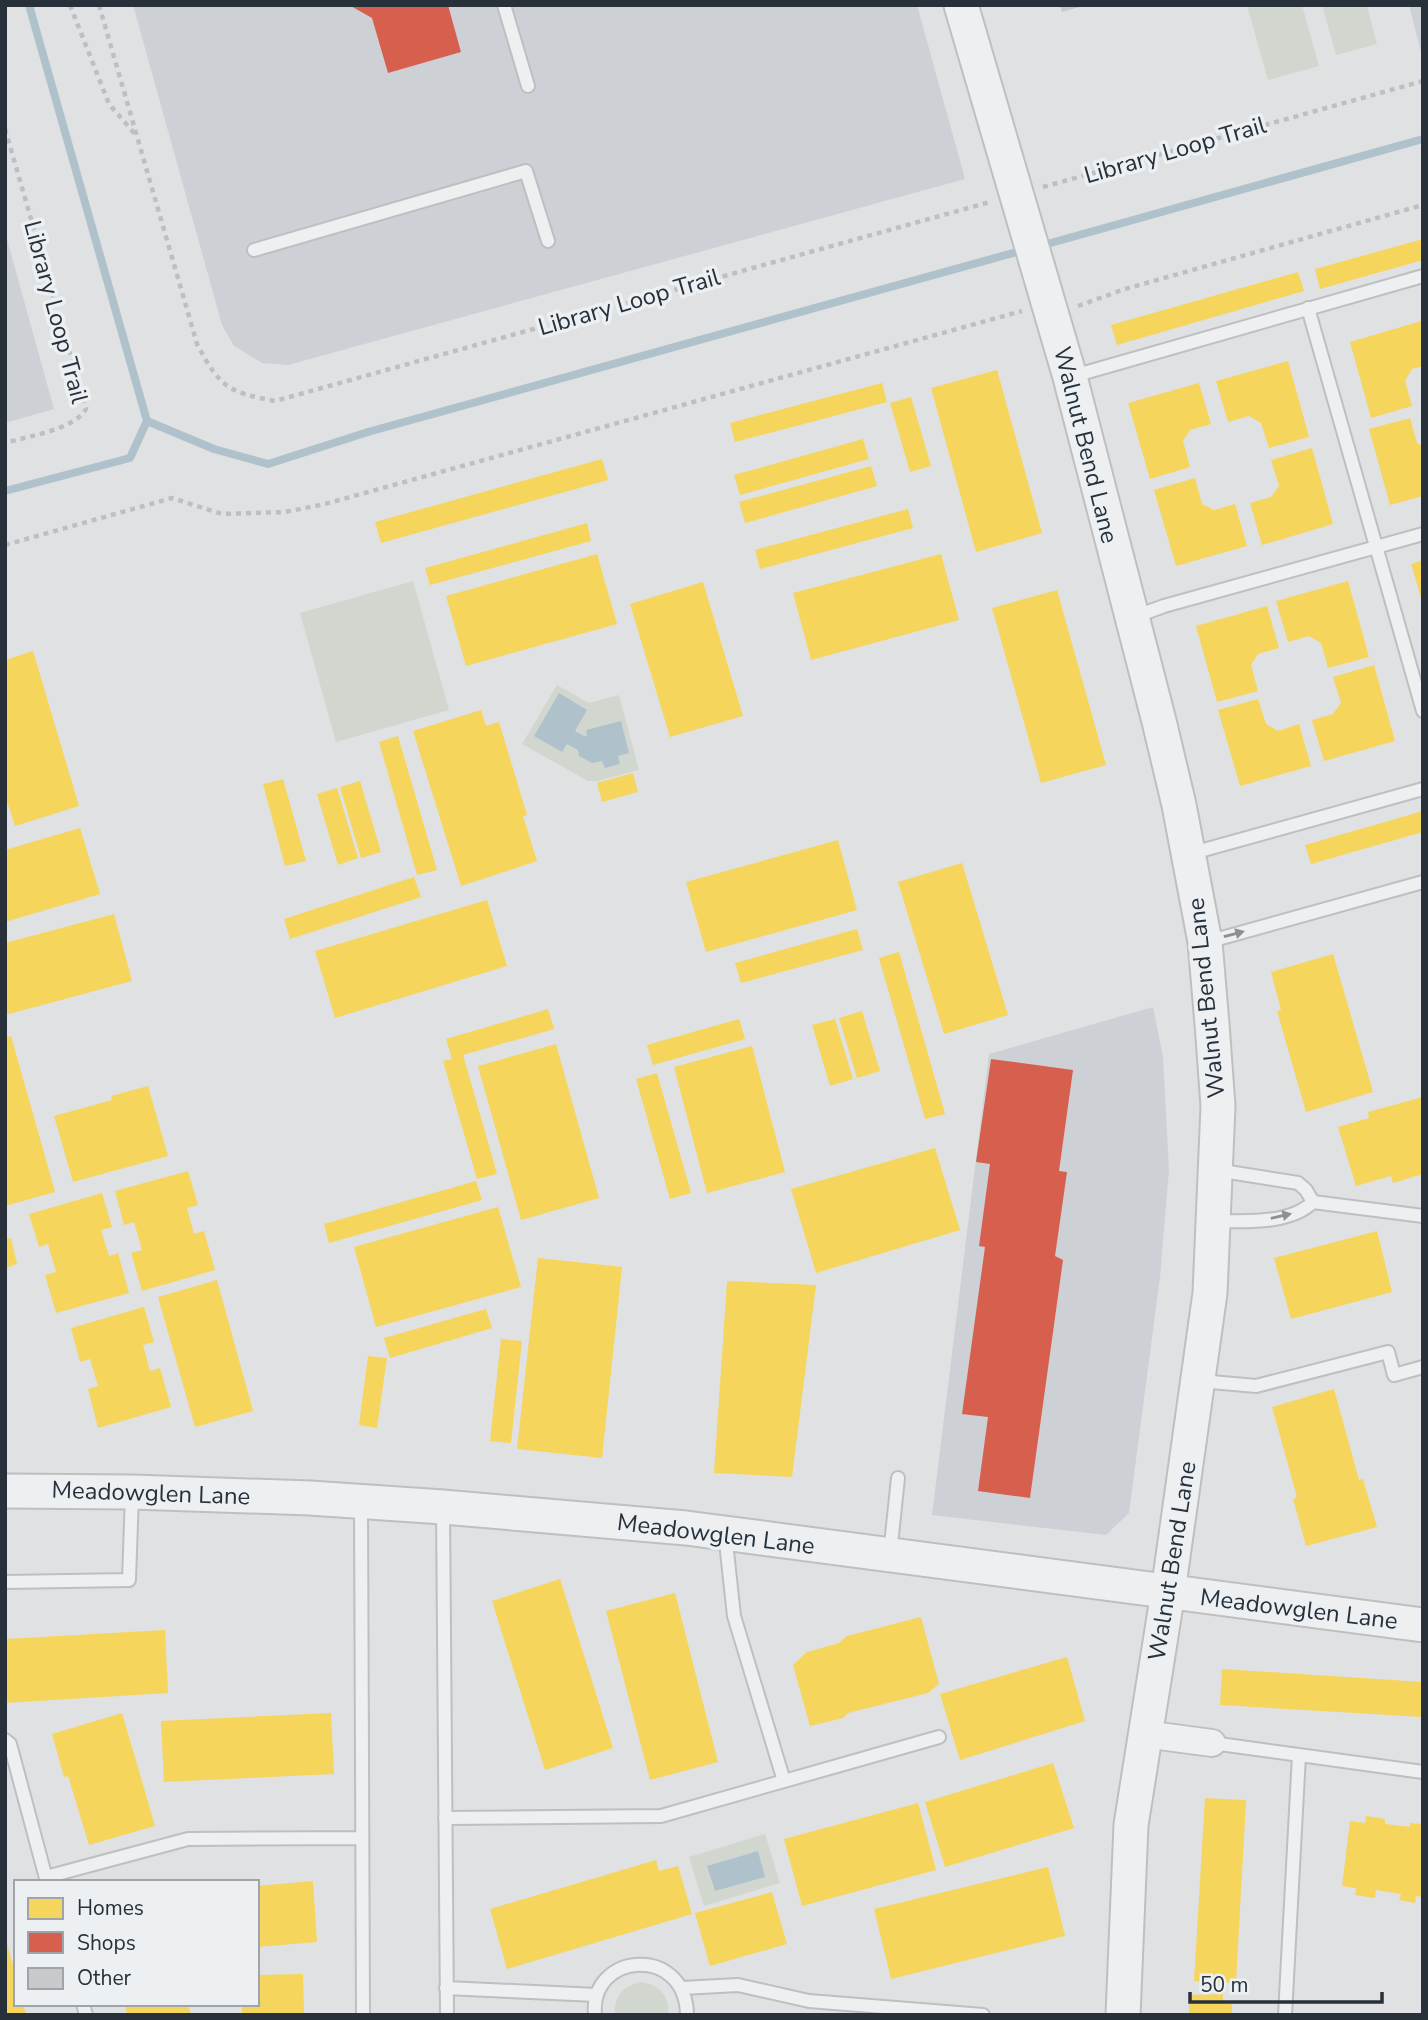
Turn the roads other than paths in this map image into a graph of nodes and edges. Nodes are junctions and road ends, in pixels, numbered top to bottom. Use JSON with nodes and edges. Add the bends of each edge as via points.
{"nodes":[{"id":1,"x":504,"y":5,"type":"edge"},
{"id":2,"x":961,"y":5,"type":"edge"},
{"id":3,"x":528,"y":86,"type":"dead end"},
{"id":4,"x":548,"y":241,"type":"dead end"},
{"id":5,"x":254,"y":250,"type":"dead end"},
{"id":6,"x":1423,"y":276,"type":"edge"},
{"id":7,"x":1308,"y":308,"type":"junction"},
{"id":8,"x":1070,"y":377,"type":"junction"},
{"id":9,"x":1423,"y":534,"type":"edge"},
{"id":10,"x":1375,"y":548,"type":"junction"},
{"id":11,"x":1131,"y":619,"type":"junction"},
{"id":12,"x":1423,"y":711,"type":"edge"},
{"id":13,"x":1423,"y":789,"type":"edge"},
{"id":14,"x":1189,"y":854,"type":"junction"},
{"id":15,"x":1423,"y":881,"type":"edge"},
{"id":16,"x":1205,"y":942,"type":"junction"},
{"id":17,"x":1216,"y":1170,"type":"junction"},
{"id":18,"x":1313,"y":1202,"type":"junction"},
{"id":19,"x":1423,"y":1216,"type":"edge"},
{"id":20,"x":1213,"y":1221,"type":"junction"},
{"id":21,"x":1423,"y":1367,"type":"edge"},
{"id":22,"x":1200,"y":1381,"type":"junction"},
{"id":23,"x":898,"y":1478,"type":"dead end"},
{"id":24,"x":5,"y":1491,"type":"edge"},
{"id":25,"x":132,"y":1492,"type":"junction"},
{"id":26,"x":360,"y":1501,"type":"junction"},
{"id":27,"x":443,"y":1507,"type":"junction"},
{"id":28,"x":725,"y":1534,"type":"junction"},
{"id":29,"x":890,"y":1555,"type":"junction"},
{"id":30,"x":5,"y":1583,"type":"edge"},
{"id":31,"x":1168,"y":1592,"type":"junction"},
{"id":32,"x":1423,"y":1625,"type":"edge"},
{"id":33,"x":1144,"y":1734,"type":"junction"},
{"id":34,"x":939,"y":1737,"type":"dead end"},
{"id":35,"x":5,"y":1740,"type":"edge"},
{"id":36,"x":1212,"y":1743,"type":"joint"},
{"id":37,"x":1299,"y":1755,"type":"junction"},
{"id":38,"x":1423,"y":1772,"type":"edge"},
{"id":39,"x":784,"y":1781,"type":"junction"},
{"id":40,"x":446,"y":1818,"type":"junction"},
{"id":41,"x":362,"y":1838,"type":"junction"},
{"id":42,"x":47,"y":1880,"type":"edge"},
{"id":43,"x":446,"y":1988,"type":"junction"},
{"id":44,"x":682,"y":1988,"type":"junction"},
{"id":45,"x":597,"y":1995,"type":"junction"},
{"id":46,"x":869,"y":2010,"type":"edge"},
{"id":47,"x":363,"y":2015,"type":"edge"},
{"id":48,"x":447,"y":2015,"type":"edge"},
{"id":49,"x":595,"y":2015,"type":"edge"},
{"id":50,"x":687,"y":2015,"type":"edge"},
{"id":51,"x":983,"y":2015,"type":"edge"},
{"id":52,"x":1123,"y":2015,"type":"edge"},
{"id":53,"x":1285,"y":2015,"type":"edge"}],
"edges":[{"from":1,"to":3,"type":"lane"},
{"from":2,"to":8,"type":"street","name":"Walnut Bend Lane","via":[[1018,202],[1055,301]]},
{"from":4,"to":5,"type":"lane","via":[[526,171]]},
{"from":6,"to":7,"type":"lane"},
{"from":7,"to":8,"type":"lane"},
{"from":7,"to":10,"type":"lane"},
{"from":8,"to":11,"type":"street","name":"Walnut Bend Lane"},
{"from":9,"to":10,"type":"lane"},
{"from":10,"to":11,"type":"lane"},
{"from":10,"to":12,"type":"lane"},
{"from":11,"to":14,"type":"street","name":"Walnut Bend Lane"},
{"from":13,"to":14,"type":"lane"},
{"from":14,"to":16,"type":"street","name":"Walnut Bend Lane"},
{"from":16,"to":15,"type":"lane","one_way":true},
{"from":16,"to":17,"type":"street","name":"Walnut Bend Lane","via":[[1217,1105]]},
{"from":17,"to":18,"type":"lane","via":[[1298,1183]]},
{"from":17,"to":20,"type":"street","name":"Walnut Bend Lane"},
{"from":18,"to":19,"type":"lane"},
{"from":20,"to":18,"type":"lane","one_way":true,"via":[[1274,1218],[1305,1210]]},
{"from":20,"to":22,"type":"street","name":"Walnut Bend Lane"},
{"from":21,"to":22,"type":"lane","via":[[1394,1375],[1388,1352],[1264,1385]]},
{"from":22,"to":31,"type":"street","name":"Walnut Bend Lane"},
{"from":23,"to":29,"type":"lane"},
{"from":24,"to":25,"type":"street","name":"Meadowglen Lane"},
{"from":25,"to":26,"type":"street","name":"Meadowglen Lane"},
{"from":25,"to":30,"type":"lane","via":[[129,1580]]},
{"from":26,"to":27,"type":"street","name":"Meadowglen Lane"},
{"from":26,"to":41,"type":"lane"},
{"from":27,"to":28,"type":"street","name":"Meadowglen Lane"},
{"from":27,"to":40,"type":"lane"},
{"from":28,"to":29,"type":"street","name":"Meadowglen Lane"},
{"from":28,"to":39,"type":"lane","via":[[734,1616]]},
{"from":29,"to":31,"type":"street","name":"Meadowglen Lane"},
{"from":31,"to":32,"type":"street","name":"Meadowglen Lane"},
{"from":31,"to":33,"type":"street","name":"Walnut Bend Lane"},
{"from":33,"to":36,"type":"street"},
{"from":33,"to":52,"type":"street","name":"Walnut Bend Lane","via":[[1131,1825]]},
{"from":34,"to":39,"type":"lane"},
{"from":35,"to":42,"type":"lane","via":[[10,1744]]},
{"from":36,"to":37,"type":"lane"},
{"from":37,"to":38,"type":"lane"},
{"from":37,"to":53,"type":"lane"},
{"from":39,"to":40,"type":"lane","via":[[661,1816]]},
{"from":40,"to":43,"type":"lane"},
{"from":41,"to":42,"type":"lane","via":[[188,1839]]},
{"from":41,"to":47,"type":"lane"},
{"from":43,"to":45,"type":"lane"},
{"from":43,"to":48,"type":"lane"},
{"from":44,"to":45,"type":"lane","via":[[662,1968],[632,1965],[617,1970]]},
{"from":44,"to":46,"type":"lane","via":[[738,1985]]},
{"from":44,"to":50,"type":"lane"},
{"from":45,"to":49,"type":"lane"},
{"from":46,"to":51,"type":"lane"}]}
